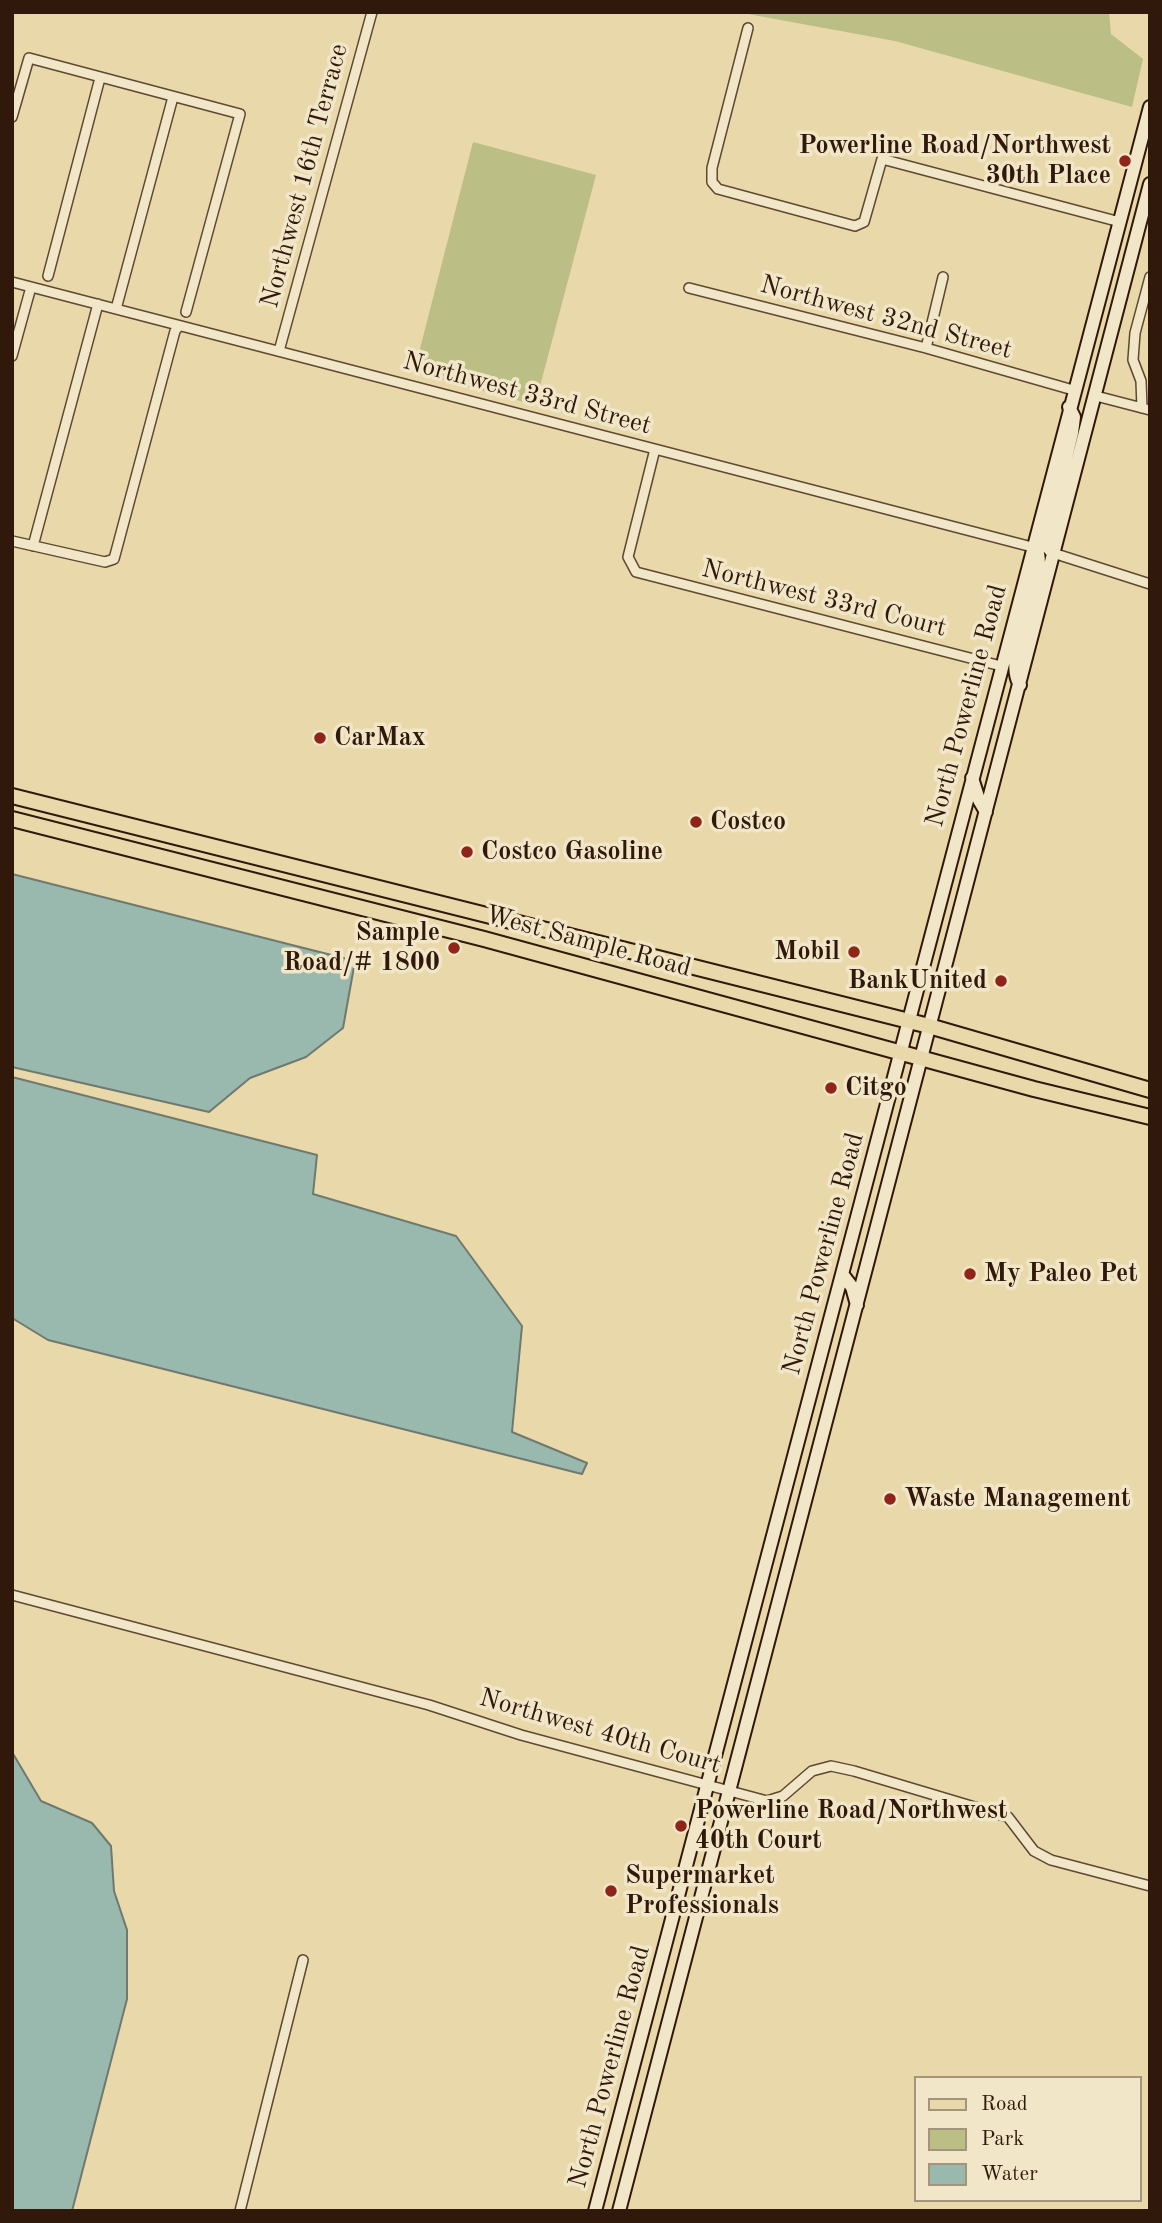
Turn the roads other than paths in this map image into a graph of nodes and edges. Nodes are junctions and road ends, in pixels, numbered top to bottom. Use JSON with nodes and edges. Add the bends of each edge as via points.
{"nodes":[{"id":1,"x":372,"y":12,"type":"edge"},
{"id":2,"x":748,"y":28,"type":"dead end"},
{"id":3,"x":100,"y":78,"type":"junction"},
{"id":4,"x":173,"y":97,"type":"junction"},
{"id":5,"x":1150,"y":107,"type":"edge"},
{"id":6,"x":12,"y":117,"type":"edge"},
{"id":7,"x":1130,"y":180,"type":"junction"},
{"id":8,"x":1150,"y":184,"type":"edge"},
{"id":9,"x":1120,"y":222,"type":"junction"},
{"id":10,"x":48,"y":276,"type":"dead end"},
{"id":11,"x":943,"y":277,"type":"dead end"},
{"id":12,"x":1150,"y":277,"type":"edge"},
{"id":13,"x":12,"y":282,"type":"edge"},
{"id":14,"x":31,"y":287,"type":"junction"},
{"id":15,"x":689,"y":288,"type":"dead end"},
{"id":16,"x":98,"y":304,"type":"junction"},
{"id":17,"x":116,"y":309,"type":"junction"},
{"id":18,"x":186,"y":312,"type":"dead end"},
{"id":19,"x":179,"y":326,"type":"junction"},
{"id":20,"x":926,"y":348,"type":"junction"},
{"id":21,"x":279,"y":351,"type":"junction"},
{"id":22,"x":12,"y":356,"type":"edge"},
{"id":23,"x":1073,"y":390,"type":"junction"},
{"id":24,"x":1096,"y":396,"type":"junction"},
{"id":25,"x":1069,"y":406,"type":"junction"},
{"id":26,"x":1146,"y":409,"type":"edge"},
{"id":27,"x":655,"y":449,"type":"junction"},
{"id":28,"x":12,"y":541,"type":"edge"},
{"id":29,"x":33,"y":546,"type":"junction"},
{"id":30,"x":1031,"y":547,"type":"junction"},
{"id":31,"x":1053,"y":553,"type":"junction"},
{"id":32,"x":1150,"y":584,"type":"edge"},
{"id":33,"x":1001,"y":666,"type":"junction"},
{"id":34,"x":1020,"y":685,"type":"junction"},
{"id":35,"x":972,"y":778,"type":"junction"},
{"id":36,"x":12,"y":796,"type":"edge"},
{"id":37,"x":986,"y":812,"type":"junction"},
{"id":38,"x":12,"y":819,"type":"edge"},
{"id":39,"x":908,"y":1021,"type":"junction"},
{"id":40,"x":929,"y":1026,"type":"junction"},
{"id":41,"x":900,"y":1052,"type":"junction"},
{"id":42,"x":921,"y":1057,"type":"junction"},
{"id":43,"x":1150,"y":1090,"type":"edge"},
{"id":44,"x":1150,"y":1105,"type":"edge"},
{"id":45,"x":1125,"y":1110,"type":"junction"},
{"id":46,"x":1150,"y":1117,"type":"edge"},
{"id":47,"x":842,"y":1274,"type":"junction"},
{"id":48,"x":857,"y":1305,"type":"junction"},
{"id":49,"x":785,"y":1494,"type":"junction"},
{"id":50,"x":798,"y":1526,"type":"junction"},
{"id":51,"x":771,"y":1547,"type":"junction"},
{"id":52,"x":12,"y":1595,"type":"edge"},
{"id":53,"x":708,"y":1786,"type":"junction"},
{"id":54,"x":728,"y":1791,"type":"junction"},
{"id":55,"x":1150,"y":1886,"type":"edge"},
{"id":56,"x":303,"y":1960,"type":"dead end"},
{"id":57,"x":622,"y":2110,"type":"junction"},
{"id":58,"x":636,"y":2145,"type":"junction"},
{"id":59,"x":240,"y":2211,"type":"edge"},
{"id":60,"x":595,"y":2211,"type":"edge"},
{"id":61,"x":619,"y":2211,"type":"edge"}],
"edges":[{"from":1,"to":21,"type":"street","name":"Northwest 16th Terrace"},
{"from":2,"to":9,"type":"street","via":[[712,168],[712,181],[718,189],[855,226],[864,222],[882,159]]},
{"from":3,"to":4,"type":"street"},
{"from":3,"to":6,"type":"street","via":[[29,58]]},
{"from":3,"to":10,"type":"street"},
{"from":4,"to":17,"type":"street"},
{"from":4,"to":18,"type":"street","via":[[240,114]]},
{"from":5,"to":7,"type":"main road","name":"North Powerline Road"},
{"from":7,"to":8,"type":"street"},
{"from":7,"to":9,"type":"main road","name":"North Powerline Road"},
{"from":8,"to":24,"type":"main road","name":"North Powerline Road"},
{"from":9,"to":23,"type":"main road","name":"North Powerline Road"},
{"from":11,"to":20,"type":"street"},
{"from":12,"to":26,"type":"street","via":[[1133,360]]},
{"from":13,"to":14,"type":"street","name":"Northwest 33rd Street"},
{"from":14,"to":16,"type":"street","name":"Northwest 33rd Street"},
{"from":14,"to":22,"type":"street"},
{"from":15,"to":20,"type":"street","name":"Northwest 32nd Street"},
{"from":16,"to":17,"type":"street","name":"Northwest 33rd Street"},
{"from":16,"to":29,"type":"street"},
{"from":17,"to":19,"type":"street","name":"Northwest 33rd Street"},
{"from":19,"to":21,"type":"street","name":"Northwest 33rd Street"},
{"from":19,"to":29,"type":"street","via":[[114,559],[105,562]]},
{"from":20,"to":23,"type":"street","name":"Northwest 32nd Street"},
{"from":21,"to":27,"type":"street","name":"Northwest 33rd Street"},
{"from":23,"to":25,"type":"main road","name":"North Powerline Road"},
{"from":24,"to":26,"type":"street"},
{"from":24,"to":31,"type":"main road","name":"North Powerline Road"},
{"from":25,"to":30,"type":"main road","name":"North Powerline Road"},
{"from":25,"to":31,"type":"main road","via":[[1074,417],[1072,433],[1046,538]]},
{"from":27,"to":30,"type":"street","name":"Northwest 33rd Street"},
{"from":27,"to":33,"type":"street","name":"Northwest 33rd Court","via":[[628,557],[636,572]]},
{"from":28,"to":29,"type":"street"},
{"from":30,"to":33,"type":"main road","name":"North Powerline Road"},
{"from":30,"to":34,"type":"main road","via":[[1038,553],[1039,571],[1016,657],[1014,676]]},
{"from":31,"to":32,"type":"street"},
{"from":31,"to":34,"type":"main road","name":"North Powerline Road"},
{"from":33,"to":35,"type":"main road","name":"North Powerline Road"},
{"from":34,"to":37,"type":"main road","name":"North Powerline Road"},
{"from":35,"to":37,"type":"main road"},
{"from":35,"to":39,"type":"main road","name":"North Powerline Road"},
{"from":36,"to":39,"type":"main road","name":"West Sample Road"},
{"from":37,"to":40,"type":"main road","name":"North Powerline Road"},
{"from":38,"to":41,"type":"main road","name":"West Sample Road","via":[[484,939]]},
{"from":39,"to":40,"type":"main road","name":"West Sample Road"},
{"from":39,"to":41,"type":"main road","name":"North Powerline Road"},
{"from":40,"to":42,"type":"main road","name":"North Powerline Road"},
{"from":40,"to":43,"type":"main road","name":"West Sample Road"},
{"from":41,"to":42,"type":"main road","name":"West Sample Road"},
{"from":41,"to":47,"type":"main road","name":"North Powerline Road"},
{"from":42,"to":45,"type":"main road","name":"West Sample Road"},
{"from":42,"to":48,"type":"main road","name":"North Powerline Road"},
{"from":44,"to":45,"type":"main road"},
{"from":45,"to":46,"type":"main road","name":"West Sample Road"},
{"from":47,"to":48,"type":"main road"},
{"from":47,"to":49,"type":"main road","name":"North Powerline Road"},
{"from":48,"to":50,"type":"main road","name":"North Powerline Road"},
{"from":49,"to":50,"type":"main road"},
{"from":49,"to":51,"type":"main road","name":"North Powerline Road"},
{"from":50,"to":51,"type":"main road"},
{"from":50,"to":54,"type":"main road","name":"North Powerline Road"},
{"from":51,"to":53,"type":"main road","name":"North Powerline Road"},
{"from":52,"to":53,"type":"street","name":"Northwest 40th Court","via":[[429,1705]]},
{"from":53,"to":54,"type":"street","name":"Northwest 40th Court"},
{"from":53,"to":57,"type":"main road","name":"North Powerline Road"},
{"from":54,"to":55,"type":"street","name":"Northwest 40th Court","via":[[767,1801],[783,1796],[813,1772],[831,1766],[854,1771],[1008,1817],[1034,1851],[1051,1860]]},
{"from":54,"to":58,"type":"main road","name":"North Powerline Road"},
{"from":56,"to":59,"type":"street"},
{"from":57,"to":58,"type":"main road"},
{"from":57,"to":60,"type":"main road","name":"North Powerline Road"},
{"from":58,"to":61,"type":"main road","name":"North Powerline Road"}]}
